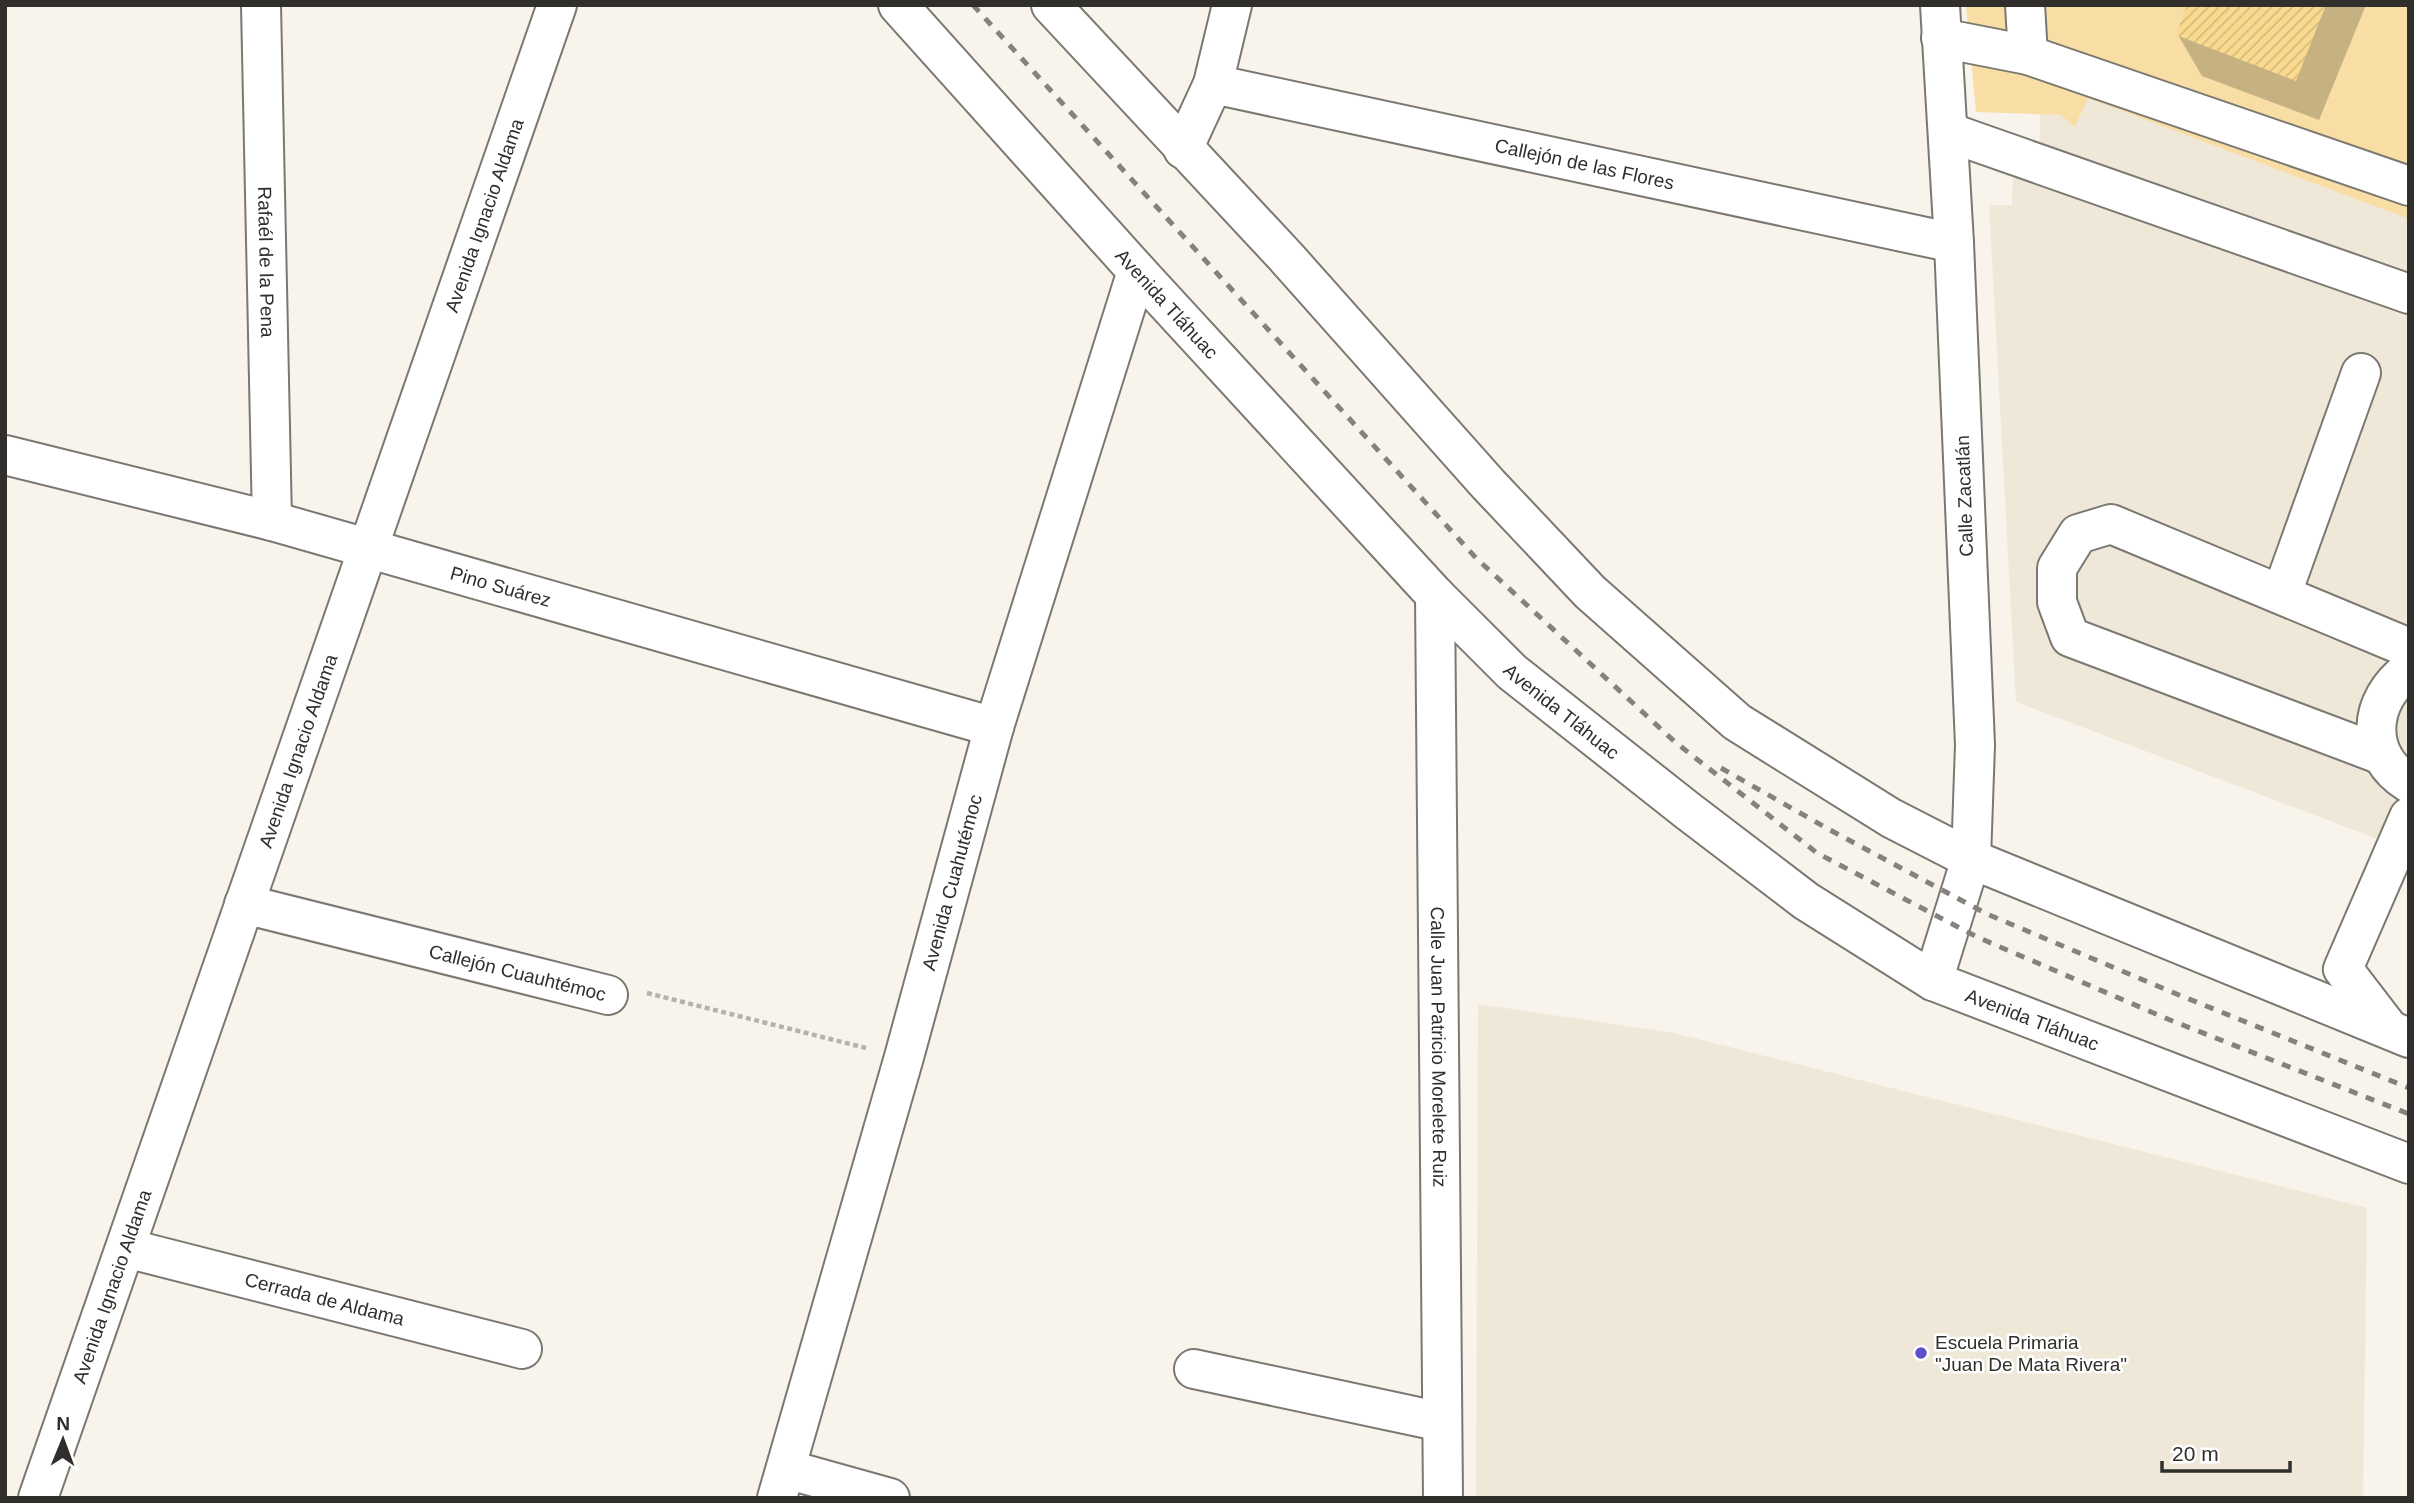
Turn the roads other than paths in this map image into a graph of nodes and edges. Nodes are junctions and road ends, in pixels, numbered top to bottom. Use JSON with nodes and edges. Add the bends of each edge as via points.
{"nodes":[{"id":1,"x":261,"y":5,"type":"edge"},
{"id":2,"x":557,"y":5,"type":"edge"},
{"id":3,"x":898,"y":5,"type":"edge"},
{"id":4,"x":1051,"y":5,"type":"edge"},
{"id":5,"x":1232,"y":5,"type":"edge"},
{"id":6,"x":2025,"y":5,"type":"edge"},
{"id":7,"x":1940,"y":21,"type":"edge"},
{"id":8,"x":2028,"y":55,"type":"junction"},
{"id":9,"x":1213,"y":84,"type":"junction"},
{"id":10,"x":1948,"y":132,"type":"junction"},
{"id":11,"x":1183,"y":149,"type":"junction"},
{"id":12,"x":2409,"y":186,"type":"edge"},
{"id":13,"x":1954,"y":243,"type":"junction"},
{"id":14,"x":1137,"y":271,"type":"junction"},
{"id":15,"x":2409,"y":294,"type":"edge"},
{"id":16,"x":2361,"y":373,"type":"dead end"},
{"id":17,"x":5,"y":455,"type":"edge"},
{"id":18,"x":272,"y":521,"type":"junction"},
{"id":19,"x":367,"y":548,"type":"junction"},
{"id":20,"x":2282,"y":593,"type":"junction"},
{"id":21,"x":1435,"y":595,"type":"junction"},
{"id":22,"x":2409,"y":648,"type":"edge"},
{"id":23,"x":2409,"y":670,"type":"edge"},
{"id":24,"x":995,"y":727,"type":"junction"},
{"id":25,"x":2382,"y":755,"type":"junction"},
{"id":26,"x":2409,"y":783,"type":"edge"},
{"id":27,"x":2409,"y":817,"type":"edge"},
{"id":28,"x":1971,"y":859,"type":"junction"},
{"id":29,"x":244,"y":904,"type":"junction"},
{"id":30,"x":1933,"y":981,"type":"junction"},
{"id":31,"x":608,"y":995,"type":"road end"},
{"id":32,"x":2399,"y":1033,"type":"edge"},
{"id":33,"x":2409,"y":1164,"type":"edge"},
{"id":34,"x":126,"y":1248,"type":"junction"},
{"id":35,"x":522,"y":1349,"type":"dead end"},
{"id":36,"x":1194,"y":1369,"type":"dead end"},
{"id":37,"x":1442,"y":1422,"type":"junction"},
{"id":38,"x":782,"y":1483,"type":"edge"},
{"id":39,"x":38,"y":1498,"type":"edge"},
{"id":40,"x":890,"y":1498,"type":"edge"},
{"id":41,"x":1443,"y":1498,"type":"edge"}],
"edges":[{"from":1,"to":18,"type":"street","name":"Rafaél de la Pena"},
{"from":2,"to":19,"type":"street","name":"Avenida Ignacio Aldama"},
{"from":3,"to":14,"type":"street","name":"Avenida Tláhuac"},
{"from":4,"to":11,"type":"street"},
{"from":5,"to":9,"type":"street"},
{"from":6,"to":8,"type":"street"},
{"from":7,"to":8,"type":"street"},
{"from":7,"to":10,"type":"street","name":"Calle Zacatlán"},
{"from":8,"to":12,"type":"street"},
{"from":9,"to":11,"type":"street"},
{"from":9,"to":13,"type":"street","name":"Callejón de las Flores"},
{"from":10,"to":13,"type":"street","name":"Calle Zacatlán"},
{"from":10,"to":15,"type":"street"},
{"from":11,"to":28,"type":"street","via":[[1590,592],[1737,722],[1891,818]]},
{"from":13,"to":28,"type":"street","name":"Calle Zacatlán","via":[[1975,745]]},
{"from":14,"to":21,"type":"street","name":"Avenida Tláhuac"},
{"from":14,"to":24,"type":"street","name":"Avenida Cuahutémoc"},
{"from":16,"to":20,"type":"street"},
{"from":17,"to":18,"type":"street","name":"Pino Suárez"},
{"from":18,"to":19,"type":"street","name":"Pino Suárez"},
{"from":19,"to":24,"type":"street","name":"Pino Suárez"},
{"from":19,"to":29,"type":"street","name":"Avenida Ignacio Aldama"},
{"from":20,"to":22,"type":"street"},
{"from":20,"to":25,"type":"street","via":[[2110,524],[2078,534],[2057,568],[2057,602],[2070,637]]},
{"from":21,"to":30,"type":"street","name":"Avenida Tláhuac","via":[[1512,671],[1688,811],[1806,901]]},
{"from":21,"to":37,"type":"street","name":"Calle Juan Patricio Morelete Ruiz"},
{"from":23,"to":25,"type":"street","via":[[2393,682],[2380,704],[2376,730]]},
{"from":24,"to":38,"type":"street","name":"Avenida Cuahutémoc"},
{"from":25,"to":26,"type":"street"},
{"from":27,"to":32,"type":"street","via":[[2343,969]]},
{"from":28,"to":30,"type":"street","name":"Calle Zacatlán"},
{"from":28,"to":32,"type":"street"},
{"from":29,"to":31,"type":"street","name":"Callejón Cuauhtémoc"},
{"from":29,"to":34,"type":"street","name":"Avenida Ignacio Aldama"},
{"from":30,"to":33,"type":"street","name":"Avenida Tláhuac"},
{"from":34,"to":35,"type":"street","name":"Cerrada de Aldama"},
{"from":34,"to":39,"type":"street","name":"Avenida Ignacio Aldama"},
{"from":36,"to":37,"type":"street"},
{"from":37,"to":41,"type":"street","name":"Calle Juan Patricio Morelete Ruiz"},
{"from":38,"to":40,"type":"street"}]}
